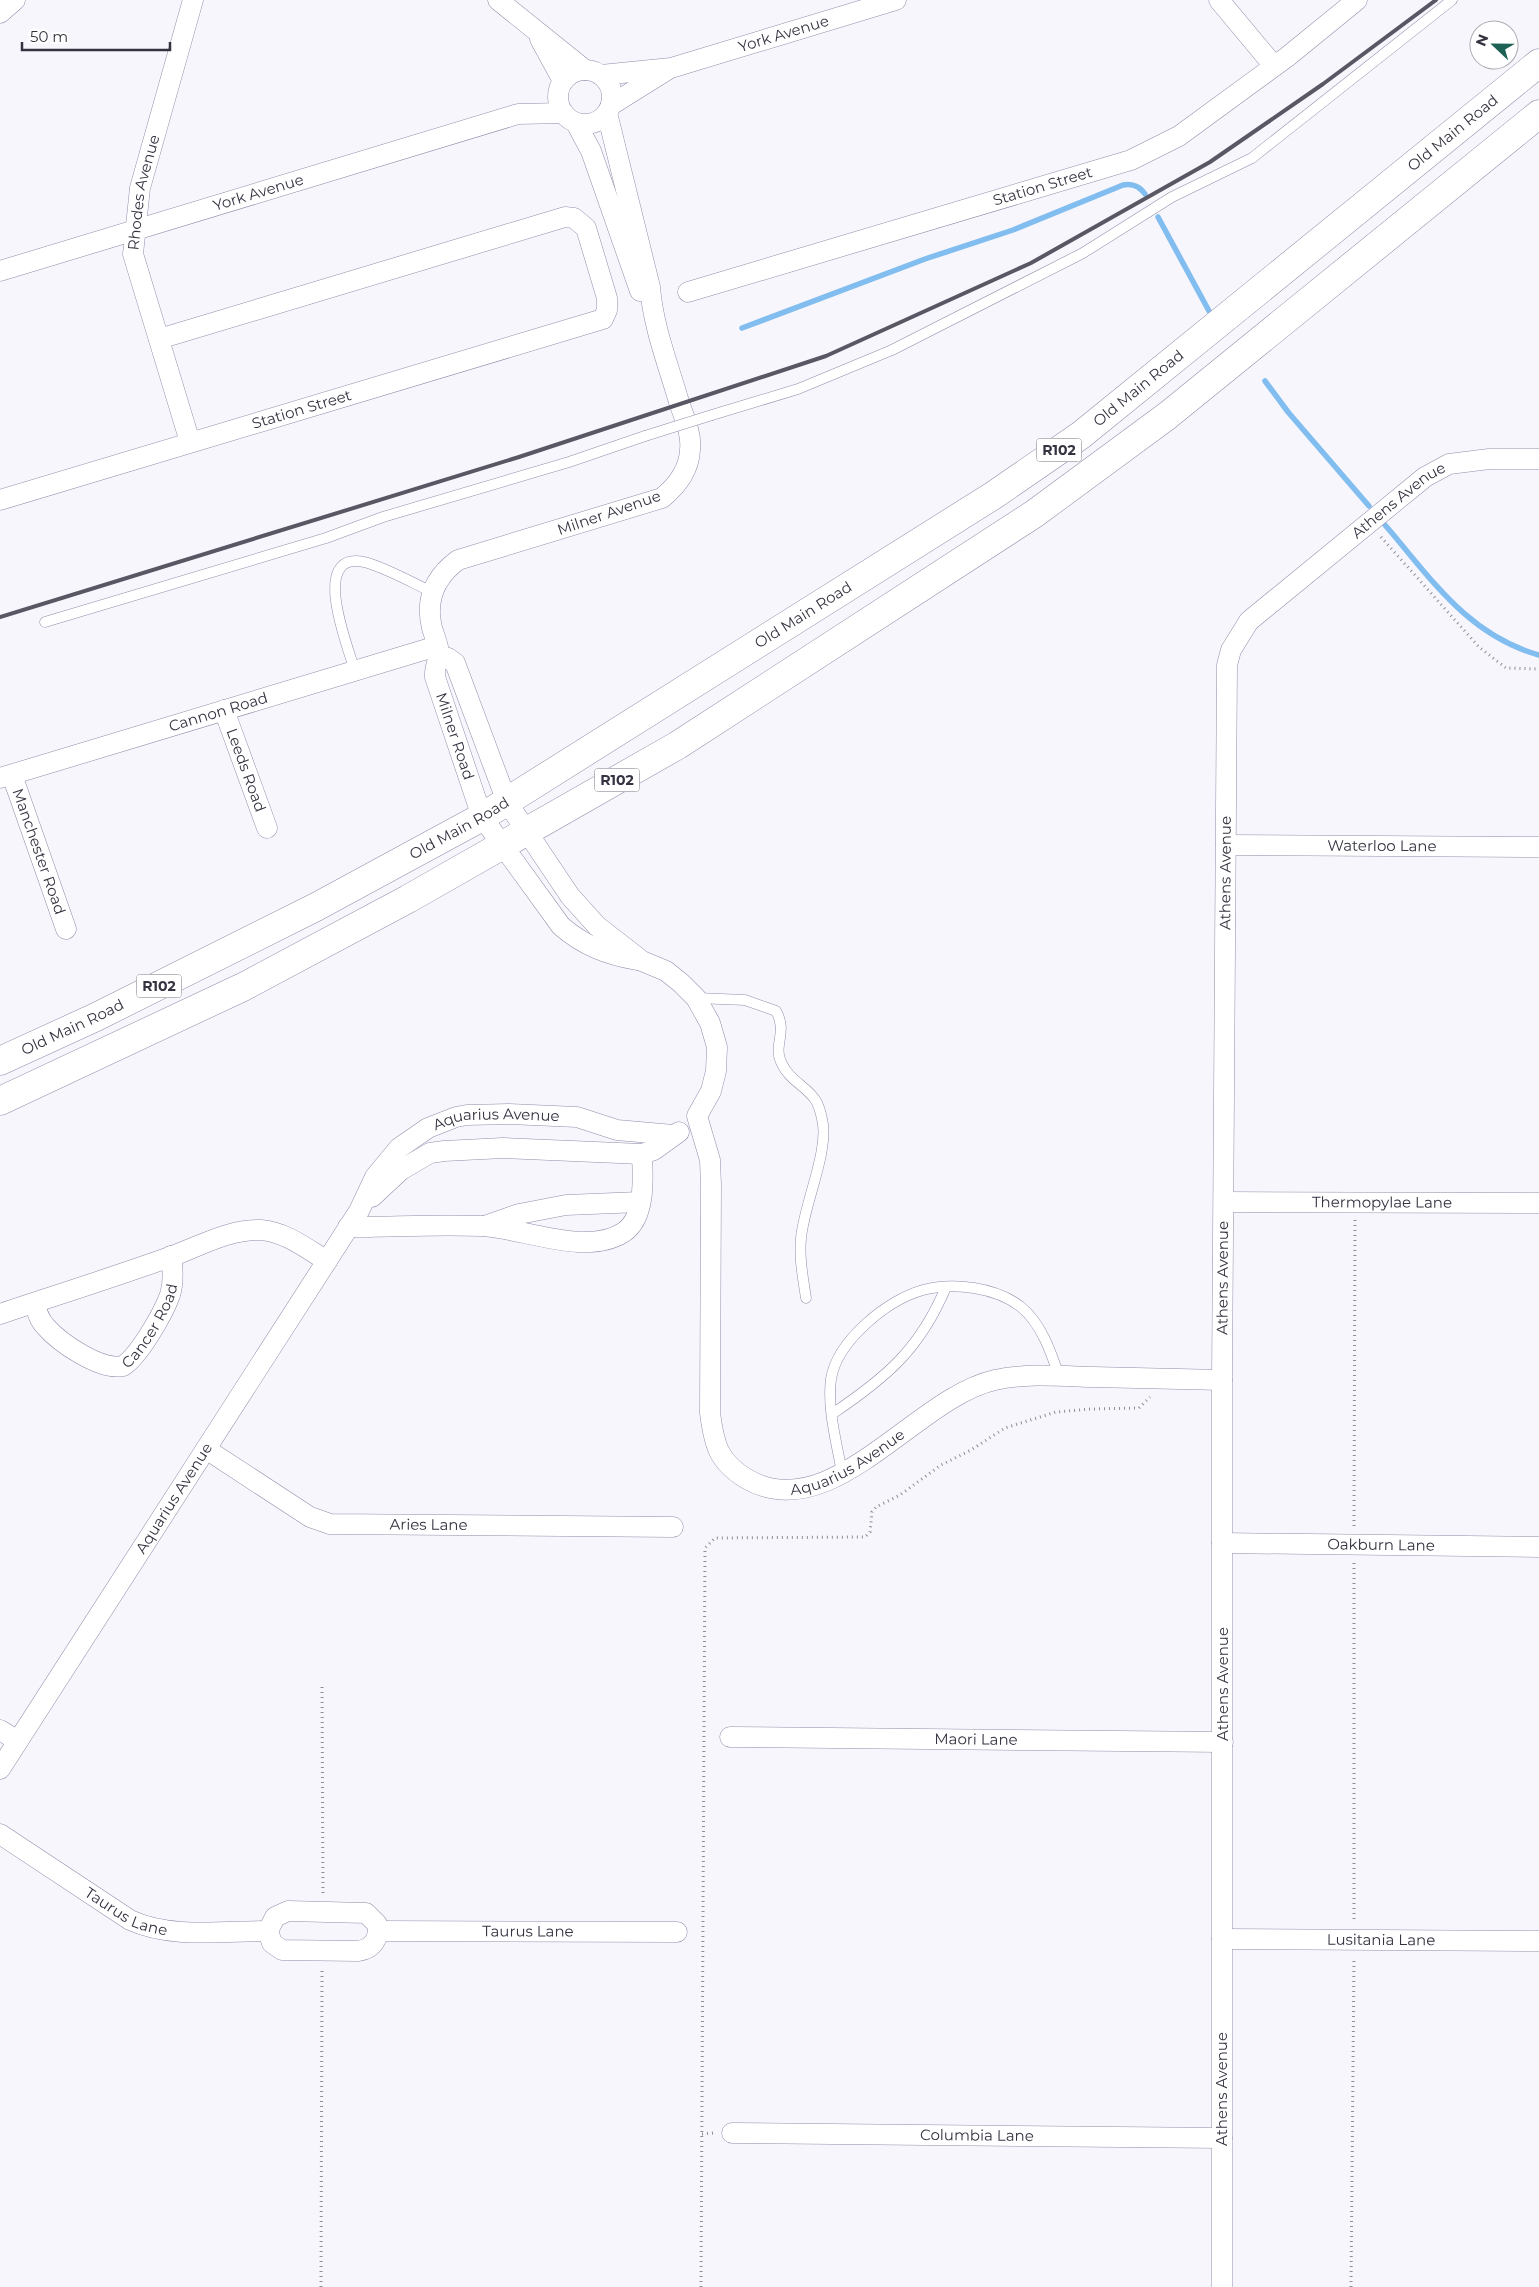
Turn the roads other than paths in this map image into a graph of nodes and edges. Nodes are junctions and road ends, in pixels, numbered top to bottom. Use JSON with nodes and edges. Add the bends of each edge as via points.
{"nodes":[{"id":1,"x":15,"y":0,"type":"edge"},
{"id":2,"x":193,"y":0,"type":"edge"},
{"id":3,"x":498,"y":0,"type":"edge"},
{"id":4,"x":896,"y":0,"type":"edge"},
{"id":5,"x":1219,"y":0,"type":"edge"},
{"id":6,"x":1357,"y":0,"type":"edge"},
{"id":7,"x":1452,"y":0,"type":"edge"},
{"id":8,"x":0,"y":13,"type":"edge"},
{"id":9,"x":537,"y":33,"type":"junction"},
{"id":10,"x":1539,"y":63,"type":"edge"},
{"id":11,"x":1274,"y":66,"type":"junction"},
{"id":12,"x":671,"y":68,"type":"junction"},
{"id":13,"x":593,"y":72,"type":"junction"},
{"id":14,"x":561,"y":84,"type":"junction"},
{"id":15,"x":609,"y":109,"type":"junction"},
{"id":16,"x":518,"y":114,"type":"junction"},
{"id":17,"x":1539,"y":114,"type":"edge"},
{"id":18,"x":570,"y":118,"type":"junction"},
{"id":19,"x":135,"y":230,"type":"junction"},
{"id":20,"x":0,"y":271,"type":"edge"},
{"id":21,"x":688,"y":292,"type":"dead end"},
{"id":22,"x":652,"y":313,"type":"junction"},
{"id":23,"x":159,"y":339,"type":"junction"},
{"id":24,"x":190,"y":442,"type":"junction"},
{"id":25,"x":1539,"y":459,"type":"edge"},
{"id":26,"x":0,"y":500,"type":"edge"},
{"id":27,"x":432,"y":592,"type":"junction"},
{"id":28,"x":45,"y":622,"type":"dead end"},
{"id":29,"x":438,"y":650,"type":"junction"},
{"id":30,"x":355,"y":671,"type":"junction"},
{"id":31,"x":224,"y":710,"type":"junction"},
{"id":32,"x":6,"y":776,"type":"edge"},
{"id":33,"x":507,"y":802,"type":"junction"},
{"id":34,"x":482,"y":817,"type":"junction"},
{"id":35,"x":267,"y":828,"type":"dead end"},
{"id":36,"x":527,"y":832,"type":"junction"},
{"id":37,"x":1226,"y":845,"type":"junction"},
{"id":38,"x":502,"y":846,"type":"junction"},
{"id":39,"x":1539,"y":847,"type":"edge"},
{"id":40,"x":66,"y":929,"type":"dead end"},
{"id":41,"x":642,"y":960,"type":"junction"},
{"id":42,"x":696,"y":998,"type":"junction"},
{"id":43,"x":0,"y":1060,"type":"edge"},
{"id":44,"x":0,"y":1101,"type":"edge"},
{"id":45,"x":697,"y":1116,"type":"junction"},
{"id":46,"x":673,"y":1135,"type":"junction"},
{"id":47,"x":642,"y":1154,"type":"junction"},
{"id":48,"x":640,"y":1202,"type":"junction"},
{"id":49,"x":1224,"y":1202,"type":"junction"},
{"id":50,"x":1539,"y":1203,"type":"edge"},
{"id":51,"x":354,"y":1219,"type":"junction"},
{"id":52,"x":483,"y":1226,"type":"junction"},
{"id":53,"x":171,"y":1256,"type":"junction"},
{"id":54,"x":327,"y":1260,"type":"junction"},
{"id":55,"x":946,"y":1287,"type":"junction"},
{"id":56,"x":806,"y":1298,"type":"dead end"},
{"id":57,"x":35,"y":1302,"type":"junction"},
{"id":58,"x":0,"y":1314,"type":"edge"},
{"id":59,"x":1059,"y":1376,"type":"junction"},
{"id":60,"x":1222,"y":1380,"type":"junction"},
{"id":61,"x":832,"y":1414,"type":"junction"},
{"id":62,"x":206,"y":1449,"type":"junction"},
{"id":63,"x":842,"y":1473,"type":"junction"},
{"id":64,"x":673,"y":1527,"type":"dead end"},
{"id":65,"x":1222,"y":1544,"type":"junction"},
{"id":66,"x":1539,"y":1547,"type":"edge"},
{"id":67,"x":0,"y":1730,"type":"edge"},
{"id":68,"x":730,"y":1737,"type":"dead end"},
{"id":69,"x":18,"y":1741,"type":"junction"},
{"id":70,"x":1223,"y":1742,"type":"junction"},
{"id":71,"x":0,"y":1769,"type":"edge"},
{"id":72,"x":0,"y":1834,"type":"edge"},
{"id":73,"x":268,"y":1931,"type":"junction"},
{"id":74,"x":378,"y":1931,"type":"junction"},
{"id":75,"x":677,"y":1932,"type":"dead end"},
{"id":76,"x":1222,"y":1939,"type":"junction"},
{"id":77,"x":1539,"y":1941,"type":"edge"},
{"id":78,"x":732,"y":2133,"type":"dead end"},
{"id":79,"x":1222,"y":2138,"type":"junction"},
{"id":80,"x":1222,"y":2287,"type":"edge"}],
"edges":[{"from":1,"to":8,"type":"street"},
{"from":2,"to":19,"type":"street","name":"Rhodes Avenue","via":[[140,188]]},
{"from":3,"to":9,"type":"street"},
{"from":4,"to":12,"type":"street","name":"York Avenue"},
{"from":5,"to":11,"type":"street"},
{"from":6,"to":11,"type":"street","name":"Station Street"},
{"from":7,"to":28,"type":"lane","bridge":true,"via":[[1252,158],[1172,197],[1083,252],[892,350],[798,389],[326,538]]},
{"from":9,"to":13,"type":"street"},
{"from":9,"to":14,"type":"street"},
{"from":10,"to":33,"type":"main road","name":"Old Main Road","number":"R102","via":[[1081,434],[994,496]]},
{"from":11,"to":21,"type":"street","name":"Station Street","via":[[1178,136],[1130,160]]},
{"from":12,"to":13,"type":"street","name":"York Avenue"},
{"from":12,"to":15,"type":"street","name":"York Avenue"},
{"from":13,"to":14,"type":"street","via":[[569,75]]},
{"from":13,"to":15,"type":"street","via":[[611,88]]},
{"from":14,"to":16,"type":"street","name":"York Avenue"},
{"from":14,"to":18,"type":"street","via":[[558,97]]},
{"from":15,"to":18,"type":"street","via":[[593,123]]},
{"from":15,"to":22,"type":"street","name":"Milner Avenue","via":[[650,287]]},
{"from":16,"to":18,"type":"street","name":"York Avenue"},
{"from":16,"to":19,"type":"street","name":"York Avenue"},
{"from":17,"to":36,"type":"main road","number":"R102","via":[[1167,416],[1034,514],[678,745]]},
{"from":18,"to":22,"type":"street","name":"Milner Avenue","via":[[591,151],[641,293]]},
{"from":19,"to":20,"type":"street","name":"York Avenue"},
{"from":19,"to":23,"type":"street","name":"Rhodes Avenue","via":[[133,254]]},
{"from":22,"to":27,"type":"street","name":"Milner Avenue","via":[[690,437],[689,460],[680,480],[662,498],[647,504],[458,560],[444,572]]},
{"from":23,"to":24,"type":"street","name":"Rhodes Avenue"},
{"from":23,"to":24,"type":"street","name":"Station Street","via":[[564,217],[574,218],[586,228],[607,298],[603,319]]},
{"from":24,"to":26,"type":"street","name":"Station Street"},
{"from":25,"to":37,"type":"street","name":"Athens Avenue","via":[[1489,459],[1449,464],[1425,476],[1249,621],[1231,650],[1226,684]]},
{"from":27,"to":29,"type":"street","name":"Milner Avenue","via":[[429,611]]},
{"from":27,"to":30,"type":"lane","via":[[366,563],[342,568],[335,576],[334,597]]},
{"from":29,"to":30,"type":"street","name":"Cannon Road"},
{"from":29,"to":33,"type":"street","name":"Milner Road","via":[[459,670]]},
{"from":29,"to":34,"type":"street","name":"Milner Road","via":[[435,677]]},
{"from":30,"to":31,"type":"street","name":"Cannon Road"},
{"from":31,"to":32,"type":"street","name":"Cannon Road"},
{"from":31,"to":35,"type":"street","name":"Leeds Road"},
{"from":32,"to":40,"type":"street","name":"Manchester Road"},
{"from":33,"to":34,"type":"main road","name":"Old Main Road","number":"R102"},
{"from":33,"to":36,"type":"street","name":"Milner Road"},
{"from":34,"to":38,"type":"street","name":"Milner Road"},
{"from":34,"to":43,"type":"main road","name":"Old Main Road","number":"R102","via":[[307,912],[96,1017]]},
{"from":36,"to":38,"type":"main road","number":"R102"},
{"from":36,"to":41,"type":"street","via":[[583,912]]},
{"from":37,"to":39,"type":"street","name":"Waterloo Lane"},
{"from":37,"to":49,"type":"street","name":"Athens Avenue"},
{"from":38,"to":41,"type":"street","via":[[561,926],[572,936],[603,952]]},
{"from":38,"to":44,"type":"main road","number":"R102","via":[[242,987]]},
{"from":41,"to":42,"type":"street","via":[[666,971]]},
{"from":42,"to":45,"type":"street","via":[[710,1023],[717,1048],[716,1071]]},
{"from":42,"to":56,"type":"lane","via":[[745,1000],[776,1011],[782,1021],[780,1062],[789,1077],[816,1101],[823,1122],[823,1148],[807,1201],[801,1239]]},
{"from":45,"to":46,"type":"street"},
{"from":45,"to":63,"type":"street","name":"Aquarius Avenue","via":[[710,1160],[710,1414],[714,1443],[722,1458],[740,1476],[774,1489],[792,1491],[812,1487]]},
{"from":46,"to":47,"type":"street","via":[[654,1150]]},
{"from":46,"to":51,"type":"street","name":"Aquarius Avenue","via":[[617,1130],[577,1117],[509,1114],[456,1117],[428,1128],[399,1148],[374,1177]]},
{"from":47,"to":48,"type":"street","via":[[643,1191]]},
{"from":47,"to":51,"type":"street","name":"Aquarius Avenue","via":[[503,1148],[437,1152],[401,1170]]},
{"from":48,"to":52,"type":"street","via":[[566,1205],[519,1214]]},
{"from":48,"to":52,"type":"street","via":[[632,1224],[624,1232],[605,1240],[562,1240]]},
{"from":49,"to":50,"type":"street","name":"Thermopylae Lane"},
{"from":49,"to":60,"type":"street","name":"Athens Avenue"},
{"from":51,"to":52,"type":"street"},
{"from":51,"to":54,"type":"street","name":"Aquarius Avenue"},
{"from":53,"to":54,"type":"street","name":"Cancer Road","via":[[233,1232],[262,1230],[291,1239]]},
{"from":53,"to":57,"type":"street","name":"Cancer Road"},
{"from":53,"to":57,"type":"street","name":"Cancer Road","via":[[170,1295],[135,1357],[123,1366],[106,1366],[57,1337],[39,1318]]},
{"from":54,"to":62,"type":"street","name":"Aquarius Avenue"},
{"from":55,"to":59,"type":"lane","via":[[972,1288],[1006,1297],[1022,1308],[1051,1350]]},
{"from":55,"to":61,"type":"lane","via":[[934,1316],[906,1355],[859,1396]]},
{"from":55,"to":61,"type":"lane","via":[[922,1290],[902,1300],[876,1315],[853,1336],[831,1379]]},
{"from":57,"to":58,"type":"street","name":"Cancer Road"},
{"from":59,"to":60,"type":"street","name":"Aquarius Avenue"},
{"from":59,"to":63,"type":"street","name":"Aquarius Avenue","via":[[996,1380],[977,1385],[951,1398]]},
{"from":60,"to":65,"type":"street","name":"Athens Avenue"},
{"from":61,"to":63,"type":"lane"},
{"from":62,"to":64,"type":"street","name":"Aries Lane","via":[[310,1518],[330,1524]]},
{"from":62,"to":69,"type":"street","name":"Aquarius Avenue"},
{"from":65,"to":66,"type":"street","name":"Oakburn Lane"},
{"from":65,"to":70,"type":"street","name":"Athens Avenue"},
{"from":67,"to":69,"type":"street"},
{"from":68,"to":70,"type":"street","name":"Maori Lane"},
{"from":69,"to":71,"type":"street","name":"Aquarius Avenue"},
{"from":70,"to":76,"type":"street","name":"Athens Avenue"},
{"from":72,"to":73,"type":"street","name":"Taurus Lane","via":[[141,1926],[168,1931]]},
{"from":73,"to":74,"type":"street","via":[[281,1913],[322,1911],[366,1913],[372,1917]]},
{"from":73,"to":74,"type":"street","via":[[272,1943],[282,1950],[322,1952],[364,1950],[374,1943]]},
{"from":74,"to":75,"type":"street","name":"Taurus Lane"},
{"from":76,"to":77,"type":"street","name":"Lusitania Lane"},
{"from":76,"to":79,"type":"street","name":"Athens Avenue"},
{"from":78,"to":79,"type":"street","name":"Columbia Lane"},
{"from":79,"to":80,"type":"street","name":"Athens Avenue"}]}
